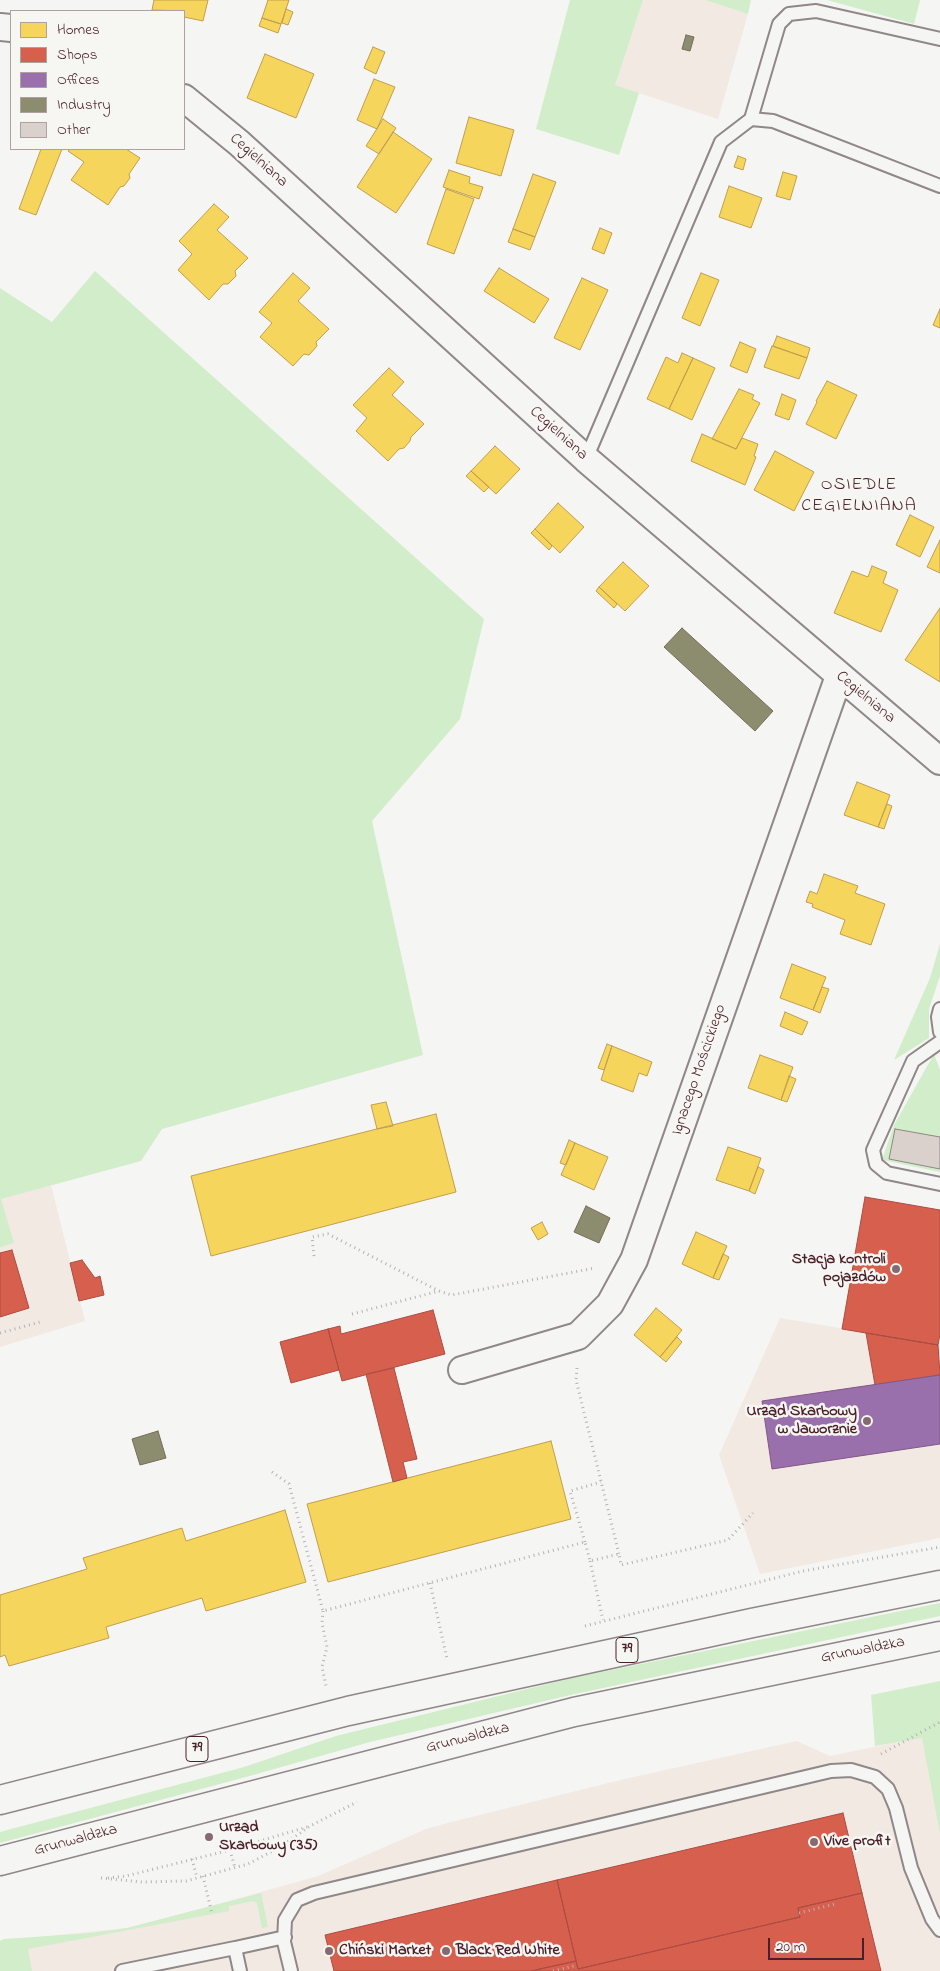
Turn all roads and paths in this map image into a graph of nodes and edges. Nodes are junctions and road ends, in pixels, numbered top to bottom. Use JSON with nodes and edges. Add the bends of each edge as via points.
{"nodes":[{"id":1,"x":940,"y":39,"type":"edge"},
{"id":2,"x":185,"y":99,"type":"edge"},
{"id":3,"x":752,"y":118,"type":"junction"},
{"id":4,"x":940,"y":186,"type":"edge"},
{"id":5,"x":586,"y":459,"type":"junction"},
{"id":6,"x":839,"y":676,"type":"junction"},
{"id":7,"x":940,"y":761,"type":"edge"},
{"id":8,"x":940,"y":1009,"type":"edge"},
{"id":9,"x":940,"y":1032,"type":"edge"},
{"id":10,"x":940,"y":1042,"type":"edge"},
{"id":11,"x":940,"y":1184,"type":"edge"},
{"id":12,"x":314,"y":1256,"type":"dead end"},
{"id":13,"x":603,"y":1267,"type":"dead end"},
{"id":14,"x":439,"y":1291,"type":"junction"},
{"id":15,"x":352,"y":1314,"type":"dead end"},
{"id":16,"x":40,"y":1322,"type":"dead end"},
{"id":17,"x":0,"y":1333,"type":"edge"},
{"id":18,"x":462,"y":1370,"type":"dead end"},
{"id":19,"x":576,"y":1380,"type":"dead end"},
{"id":20,"x":272,"y":1472,"type":"dead end"},
{"id":21,"x":601,"y":1482,"type":"junction"},
{"id":22,"x":753,"y":1513,"type":"dead end"},
{"id":23,"x":585,"y":1542,"type":"junction"},
{"id":24,"x":940,"y":1547,"type":"edge"},
{"id":25,"x":914,"y":1552,"type":"dead end"},
{"id":26,"x":619,"y":1554,"type":"junction"},
{"id":27,"x":590,"y":1561,"type":"junction"},
{"id":28,"x":430,"y":1584,"type":"junction"},
{"id":29,"x":940,"y":1585,"type":"edge"},
{"id":30,"x":323,"y":1611,"type":"junction"},
{"id":31,"x":603,"y":1620,"type":"dead end"},
{"id":32,"x":940,"y":1636,"type":"edge"},
{"id":33,"x":449,"y":1666,"type":"dead end"},
{"id":34,"x":328,"y":1694,"type":"dead end"},
{"id":35,"x":940,"y":1722,"type":"edge"},
{"id":36,"x":851,"y":1770,"type":"junction"},
{"id":37,"x":0,"y":1800,"type":"edge"},
{"id":38,"x":230,"y":1850,"type":"junction"},
{"id":39,"x":192,"y":1859,"type":"junction"},
{"id":40,"x":0,"y":1861,"type":"edge"},
{"id":41,"x":235,"y":1868,"type":"junction"},
{"id":42,"x":203,"y":1876,"type":"junction"},
{"id":43,"x":197,"y":1878,"type":"junction"},
{"id":44,"x":835,"y":1904,"type":"dead end"},
{"id":45,"x":799,"y":1912,"type":"dead end"},
{"id":46,"x":212,"y":1914,"type":"dead end"},
{"id":47,"x":940,"y":1930,"type":"edge"},
{"id":48,"x":285,"y":1938,"type":"junction"},
{"id":49,"x":235,"y":1948,"type":"junction"},
{"id":50,"x":574,"y":1966,"type":"dead end"},
{"id":51,"x":122,"y":1971,"type":"edge"},
{"id":52,"x":240,"y":1971,"type":"edge"},
{"id":53,"x":291,"y":1971,"type":"edge"},
{"id":54,"x":553,"y":1971,"type":"edge"}],
"edges":[{"from":1,"to":3,"type":"lane","via":[[816,11],[790,14],[779,24]]},
{"from":2,"to":5,"type":"street","name":"Cegielniana","via":[[239,143]]},
{"from":3,"to":4,"type":"lane","via":[[773,121]]},
{"from":3,"to":5,"type":"lane","via":[[721,142]]},
{"from":5,"to":6,"type":"street","name":"Cegielniana"},
{"from":6,"to":7,"type":"street","name":"Cegielniana"},
{"from":6,"to":18,"type":"street","name":"Ignacego Mościckiego","via":[[634,1260],[610,1304],[578,1336]]},
{"from":8,"to":9,"type":"lane"},
{"from":10,"to":11,"type":"lane","via":[[913,1061],[873,1150],[876,1164],[888,1173]]},
{"from":12,"to":14,"type":"path","via":[[312,1237],[328,1234]]},
{"from":13,"to":14,"type":"path","via":[[452,1295]]},
{"from":14,"to":15,"type":"path"},
{"from":16,"to":17,"type":"path"},
{"from":19,"to":21,"type":"path"},
{"from":20,"to":30,"type":"path","via":[[289,1484]]},
{"from":21,"to":23,"type":"path","via":[[570,1491]]},
{"from":21,"to":26,"type":"path"},
{"from":22,"to":26,"type":"path","via":[[728,1540],[621,1565]]},
{"from":23,"to":27,"type":"path"},
{"from":23,"to":28,"type":"path"},
{"from":24,"to":25,"type":"path"},
{"from":26,"to":27,"type":"path"},
{"from":27,"to":31,"type":"path"},
{"from":28,"to":30,"type":"path"},
{"from":28,"to":33,"type":"path"},
{"from":29,"to":37,"type":"main road","number":"79","via":[[348,1711]]},
{"from":30,"to":34,"type":"path","via":[[327,1647],[322,1666]]},
{"from":32,"to":40,"type":"main road","name":"Grunwaldzka","via":[[574,1712]]},
{"from":35,"to":36,"type":"path"},
{"from":36,"to":47,"type":"lane","via":[[874,1777],[888,1790],[912,1868],[932,1919]]},
{"from":36,"to":48,"type":"lane","via":[[831,1771],[314,1894],[297,1900],[285,1920]]},
{"from":38,"to":39,"type":"path"},
{"from":38,"to":41,"type":"path"},
{"from":38,"to":41,"type":"path","via":[[310,1826],[282,1846]]},
{"from":39,"to":43,"type":"path"},
{"from":39,"to":43,"type":"path","via":[[126,1876],[101,1878],[142,1882]]},
{"from":41,"to":42,"type":"path"},
{"from":42,"to":43,"type":"path"},
{"from":42,"to":46,"type":"path"},
{"from":44,"to":45,"type":"path"},
{"from":48,"to":49,"type":"lane"},
{"from":48,"to":53,"type":"lane"},
{"from":49,"to":51,"type":"lane"},
{"from":49,"to":52,"type":"lane"},
{"from":50,"to":54,"type":"path"}]}
